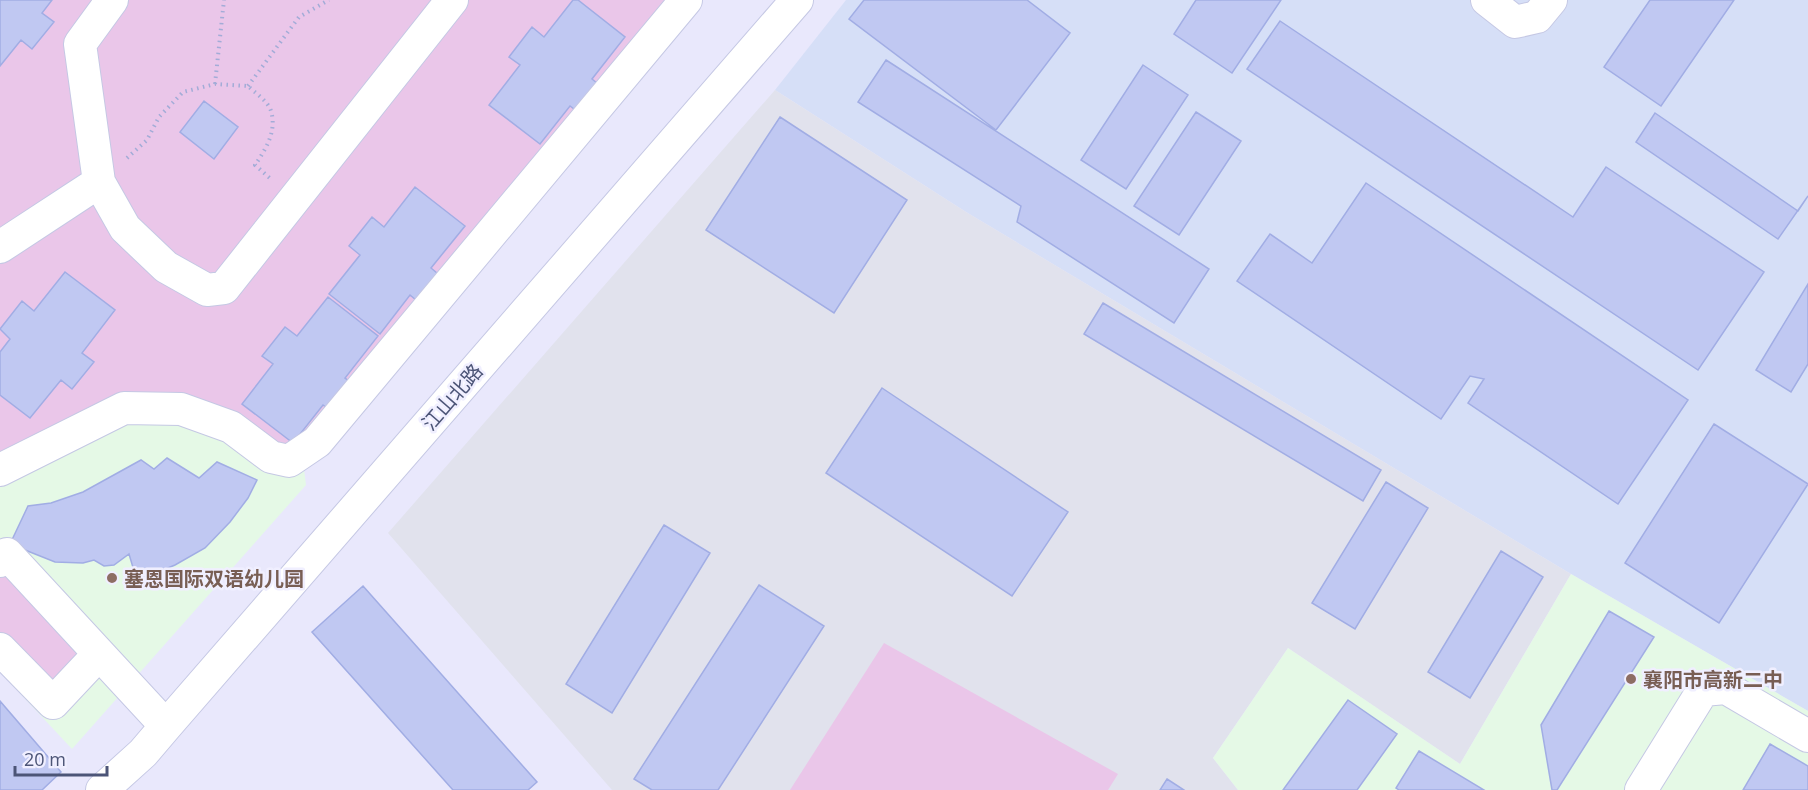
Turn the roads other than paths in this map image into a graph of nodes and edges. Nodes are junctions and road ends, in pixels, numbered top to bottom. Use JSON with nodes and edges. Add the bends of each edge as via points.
{"nodes":[{"id":1,"x":112,"y":0,"type":"edge"},
{"id":2,"x":452,"y":0,"type":"edge"},
{"id":3,"x":686,"y":0,"type":"edge"},
{"id":4,"x":796,"y":0,"type":"edge"},
{"id":5,"x":1487,"y":0,"type":"edge"},
{"id":6,"x":1551,"y":0,"type":"edge"},
{"id":7,"x":99,"y":182,"type":"junction"},
{"id":8,"x":0,"y":246,"type":"edge"},
{"id":9,"x":0,"y":470,"type":"edge"},
{"id":10,"x":0,"y":561,"type":"edge"},
{"id":11,"x":0,"y":649,"type":"edge"},
{"id":12,"x":99,"y":654,"type":"junction"},
{"id":13,"x":166,"y":726,"type":"junction"},
{"id":14,"x":1808,"y":736,"type":"edge"},
{"id":15,"x":102,"y":790,"type":"edge"},
{"id":16,"x":1641,"y":790,"type":"edge"}],
"edges":[{"from":1,"to":7,"type":"street","via":[[80,44]]},
{"from":2,"to":7,"type":"street","via":[[224,288],[207,290],[166,267],[125,228]]},
{"from":3,"to":9,"type":"street","via":[[318,442],[289,461],[271,457],[231,427],[181,409],[124,408]]},
{"from":4,"to":13,"type":"street","name":"江山北路"},
{"from":5,"to":6,"type":"street","via":[[1515,22],[1537,17]]},
{"from":7,"to":8,"type":"street"},
{"from":10,"to":12,"type":"street","via":[[7,554]]},
{"from":11,"to":12,"type":"street","via":[[53,703]]},
{"from":12,"to":13,"type":"street"},
{"from":13,"to":15,"type":"street","name":"江山北路"},
{"from":14,"to":16,"type":"street","via":[[1726,688],[1703,690]]}]}
